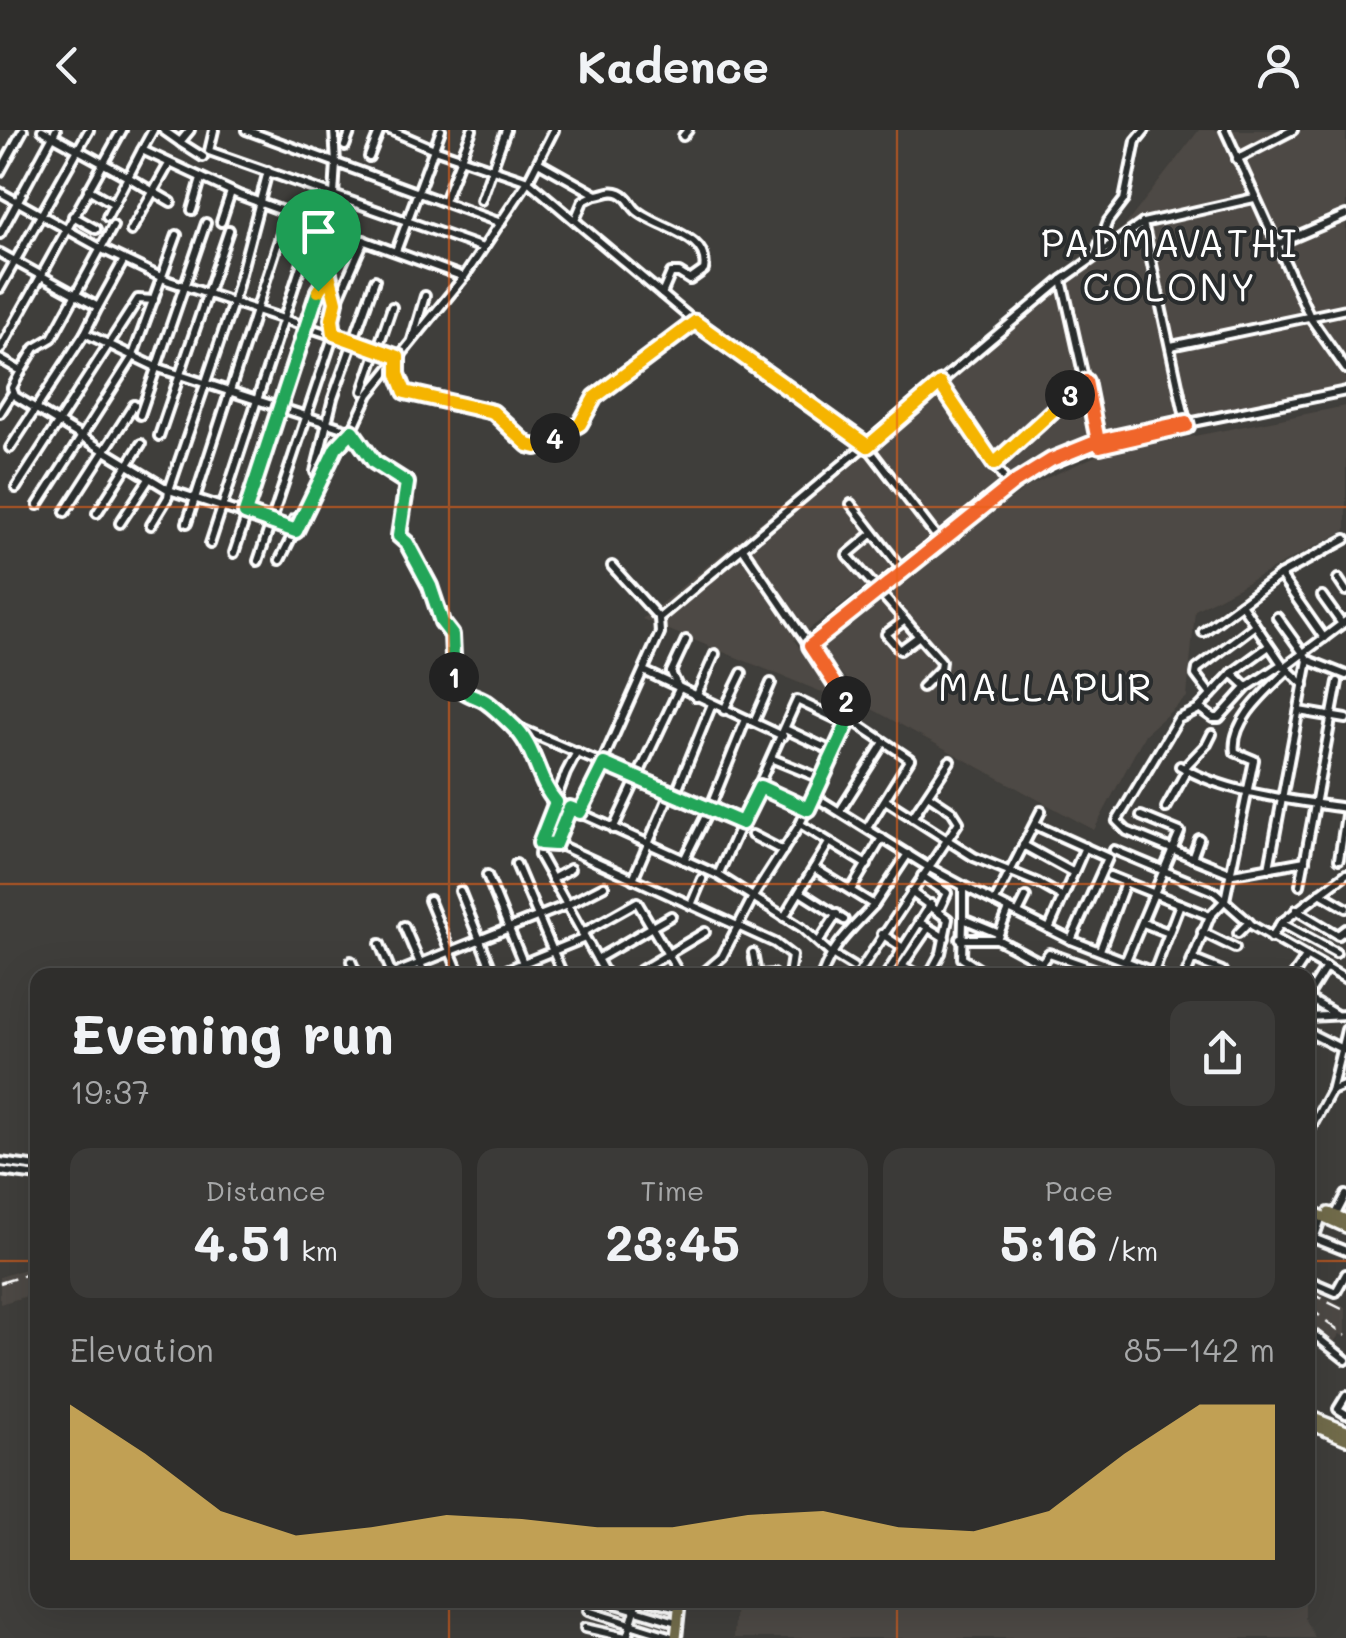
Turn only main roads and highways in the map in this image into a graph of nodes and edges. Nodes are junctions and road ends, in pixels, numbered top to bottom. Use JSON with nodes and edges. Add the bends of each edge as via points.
{"nodes":[{"id":1,"x":1315,"y":1211,"type":"edge"},
{"id":2,"x":1321,"y":1214,"type":"junction"},
{"id":3,"x":1342,"y":1221,"type":"edge"},
{"id":4,"x":1315,"y":1421,"type":"edge"},
{"id":5,"x":1315,"y":1423,"type":"edge"},
{"id":6,"x":1346,"y":1431,"type":"edge"},
{"id":7,"x":1346,"y":1439,"type":"edge"},
{"id":8,"x":675,"y":1608,"type":"edge"},
{"id":9,"x":676,"y":1608,"type":"edge"},
{"id":10,"x":673,"y":1638,"type":"edge"}],
"edges":[{"from":1,"to":2,"type":"main road"},
{"from":2,"to":3,"type":"main road"},
{"from":2,"to":3,"type":"main road"},
{"from":4,"to":6,"type":"main road"},
{"from":5,"to":7,"type":"main road"},
{"from":8,"to":10,"type":"main road"},
{"from":9,"to":10,"type":"main road"}]}
